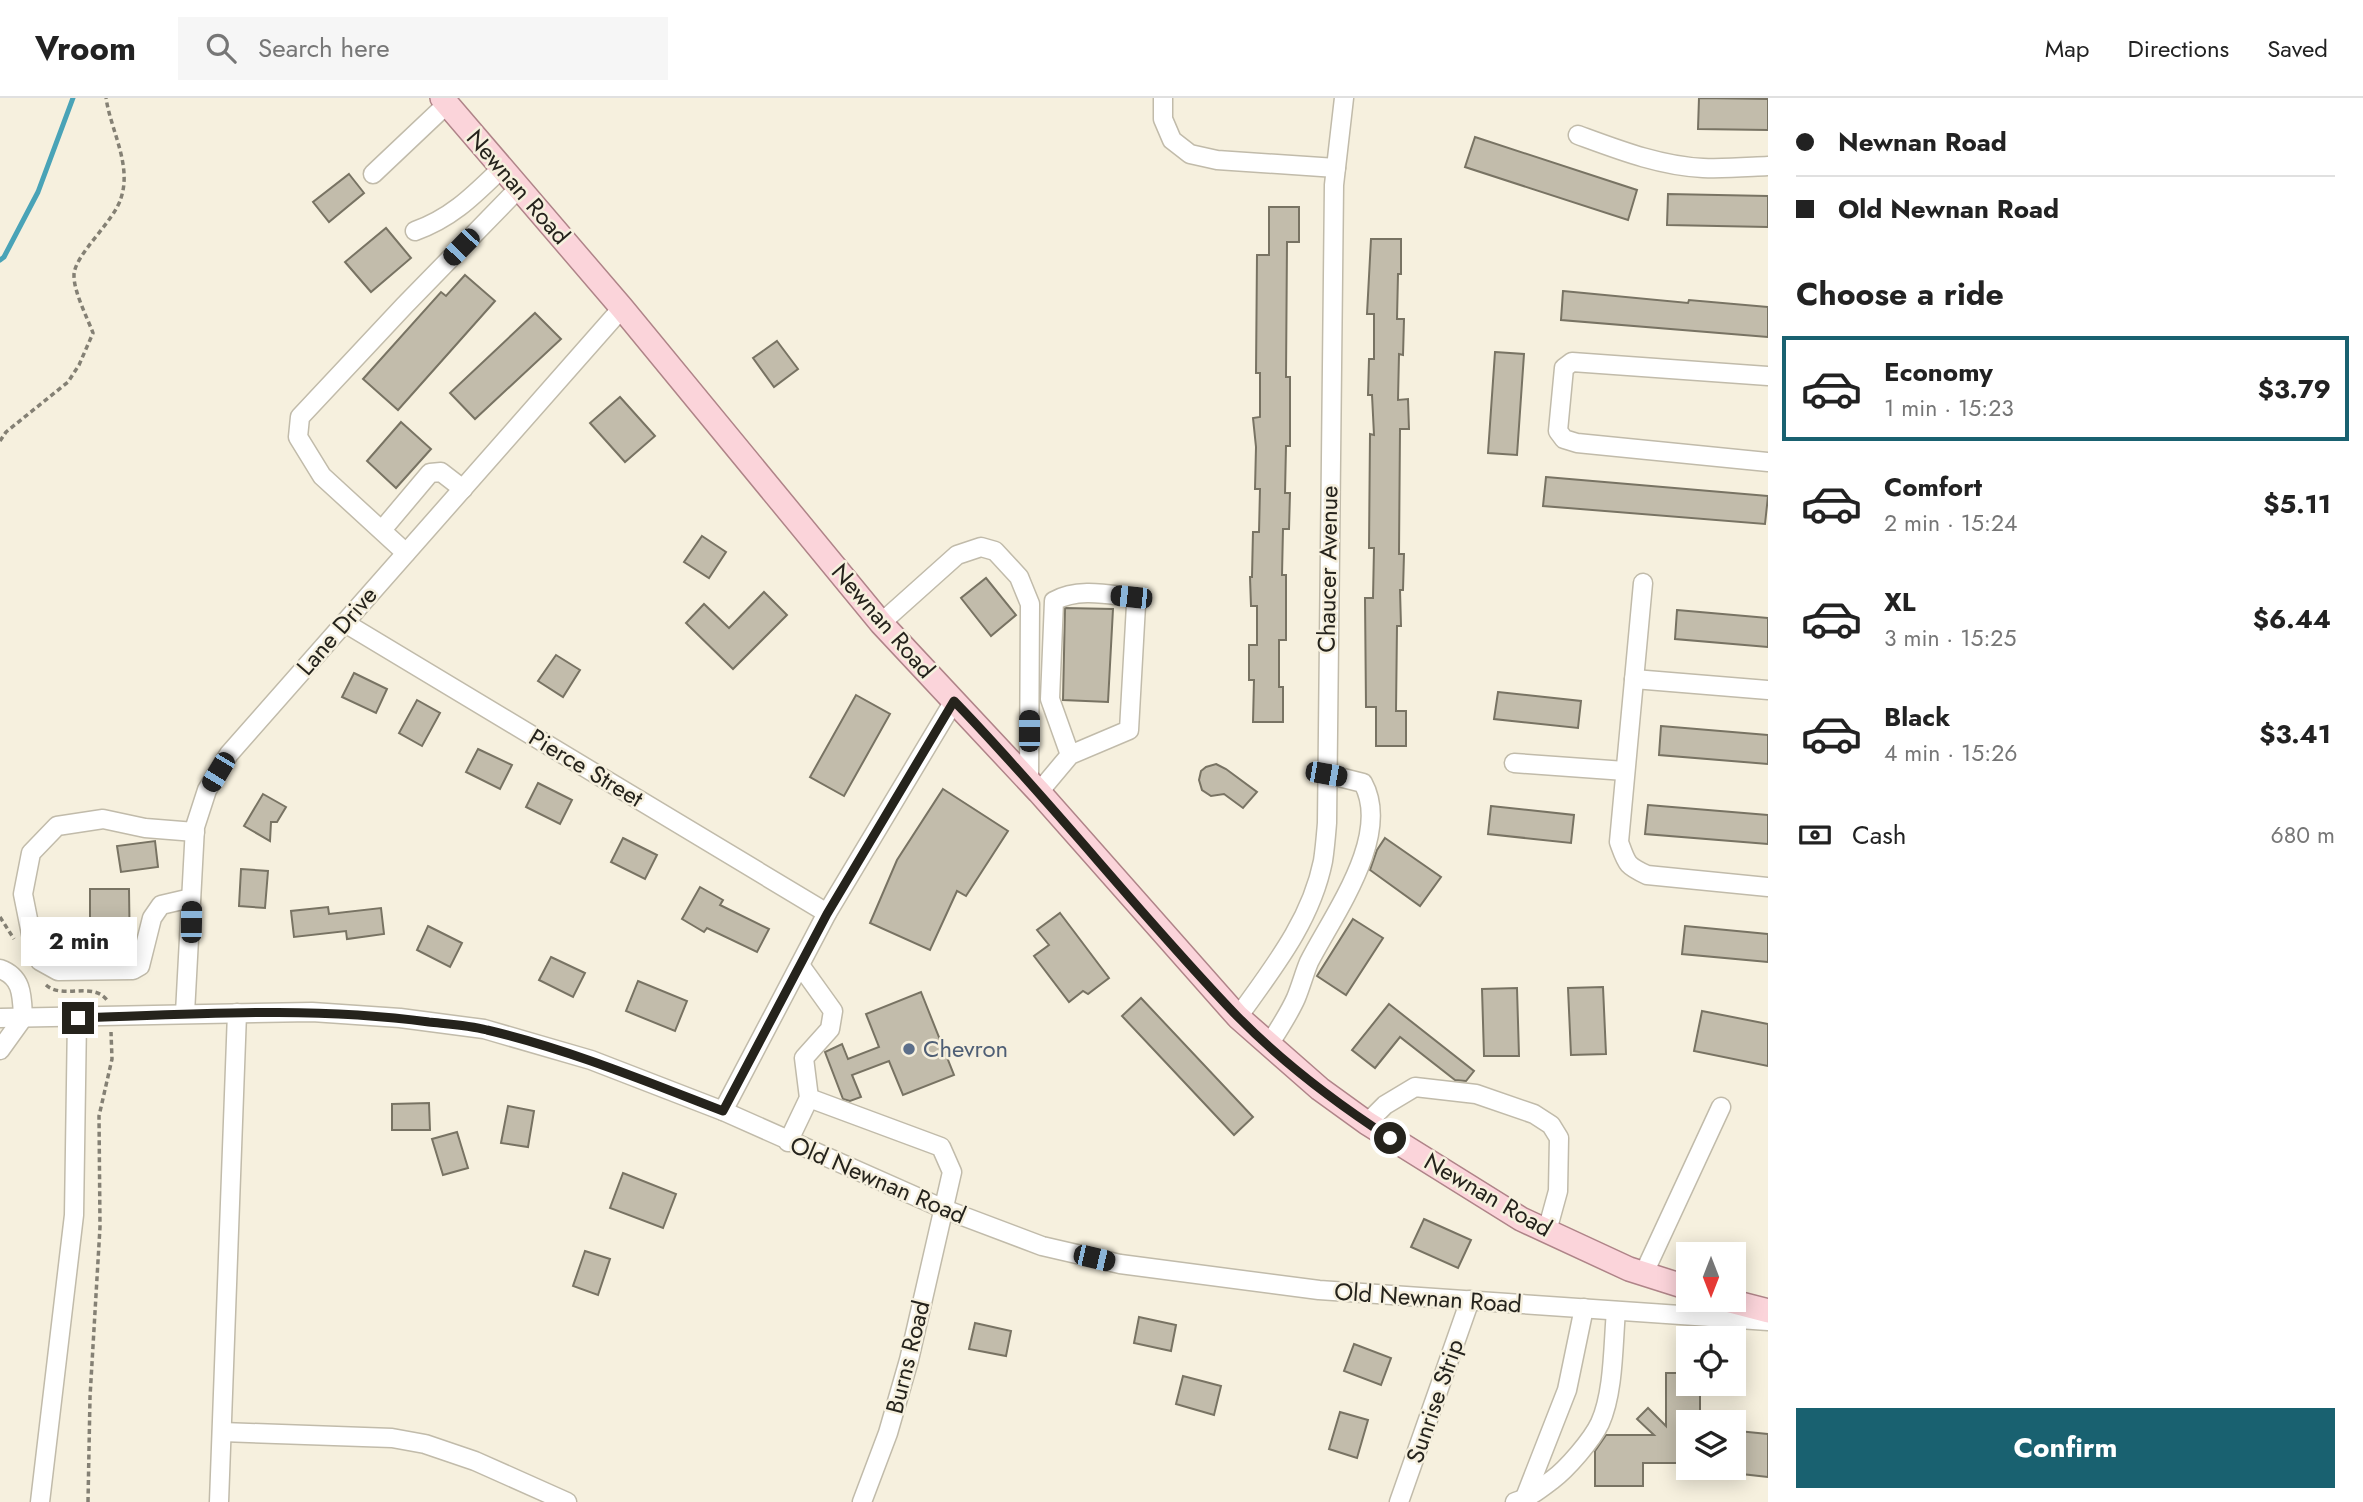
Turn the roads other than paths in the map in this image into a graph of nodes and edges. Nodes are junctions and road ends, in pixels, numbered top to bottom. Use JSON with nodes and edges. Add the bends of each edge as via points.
{"nodes":[{"id":1,"x":1163,"y":98,"type":"edge"},
{"id":2,"x":1344,"y":98,"type":"edge"},
{"id":3,"x":444,"y":101,"type":"edge"},
{"id":4,"x":1578,"y":135,"type":"dead end"},
{"id":5,"x":1768,"y":166,"type":"edge"},
{"id":6,"x":502,"y":168,"type":"junction"},
{"id":7,"x":1336,"y":168,"type":"junction"},
{"id":8,"x":373,"y":174,"type":"dead end"},
{"id":9,"x":519,"y":188,"type":"junction"},
{"id":10,"x":415,"y":231,"type":"dead end"},
{"id":11,"x":622,"y":308,"type":"junction"},
{"id":12,"x":1768,"y":376,"type":"edge"},
{"id":13,"x":1768,"y":462,"type":"edge"},
{"id":14,"x":463,"y":489,"type":"junction"},
{"id":15,"x":382,"y":530,"type":"junction"},
{"id":16,"x":406,"y":553,"type":"junction"},
{"id":17,"x":1643,"y":583,"type":"dead end"},
{"id":18,"x":345,"y":623,"type":"junction"},
{"id":19,"x":881,"y":623,"type":"junction"},
{"id":20,"x":1633,"y":679,"type":"junction"},
{"id":21,"x":1768,"y":690,"type":"edge"},
{"id":22,"x":954,"y":701,"type":"junction"},
{"id":23,"x":1070,"y":755,"type":"junction"},
{"id":24,"x":1514,"y":763,"type":"dead end"},
{"id":25,"x":1625,"y":771,"type":"junction"},
{"id":26,"x":1326,"y":774,"type":"junction"},
{"id":27,"x":1034,"y":786,"type":"junction"},
{"id":28,"x":195,"y":832,"type":"junction"},
{"id":29,"x":1768,"y":887,"type":"edge"},
{"id":30,"x":191,"y":898,"type":"junction"},
{"id":31,"x":827,"y":914,"type":"junction"},
{"id":32,"x":39,"y":959,"type":"junction"},
{"id":33,"x":800,"y":965,"type":"junction"},
{"id":34,"x":7,"y":974,"type":"edge"},
{"id":35,"x":186,"y":1013,"type":"junction"},
{"id":36,"x":237,"y":1013,"type":"junction"},
{"id":37,"x":1238,"y":1017,"type":"junction"},
{"id":38,"x":0,"y":1018,"type":"edge"},
{"id":39,"x":23,"y":1018,"type":"junction"},
{"id":40,"x":78,"y":1018,"type":"junction"},
{"id":41,"x":1269,"y":1045,"type":"junction"},
{"id":42,"x":0,"y":1050,"type":"edge"},
{"id":43,"x":809,"y":1098,"type":"junction"},
{"id":44,"x":1721,"y":1107,"type":"dead end"},
{"id":45,"x":723,"y":1111,"type":"junction"},
{"id":46,"x":1367,"y":1123,"type":"junction"},
{"id":47,"x":788,"y":1142,"type":"junction"},
{"id":48,"x":944,"y":1209,"type":"junction"},
{"id":49,"x":1547,"y":1231,"type":"junction"},
{"id":50,"x":1644,"y":1273,"type":"junction"},
{"id":51,"x":1676,"y":1284,"type":"edge"},
{"id":52,"x":1470,"y":1300,"type":"junction"},
{"id":53,"x":1746,"y":1305,"type":"edge"},
{"id":54,"x":1584,"y":1308,"type":"junction"},
{"id":55,"x":1616,"y":1311,"type":"junction"},
{"id":56,"x":1768,"y":1311,"type":"edge"},
{"id":57,"x":1768,"y":1321,"type":"edge"},
{"id":58,"x":222,"y":1432,"type":"junction"},
{"id":59,"x":541,"y":1497,"type":"edge"},
{"id":60,"x":1519,"y":1501,"type":"edge"},
{"id":61,"x":40,"y":1502,"type":"edge"},
{"id":62,"x":219,"y":1502,"type":"edge"},
{"id":63,"x":567,"y":1502,"type":"edge"},
{"id":64,"x":862,"y":1502,"type":"edge"},
{"id":65,"x":1399,"y":1502,"type":"edge"}],
"edges":[{"from":1,"to":7,"type":"street","via":[[1172,140],[1190,154]]},
{"from":2,"to":7,"type":"street","name":"Chaucer Avenue"},
{"from":3,"to":6,"type":"main road","name":"Newnan Road"},
{"from":3,"to":8,"type":"street"},
{"from":4,"to":5,"type":"street","via":[[1668,164]]},
{"from":6,"to":9,"type":"main road","name":"Newnan Road"},
{"from":6,"to":10,"type":"street","via":[[438,223]]},
{"from":7,"to":26,"type":"street","name":"Chaucer Avenue"},
{"from":9,"to":11,"type":"main road","name":"Newnan Road"},
{"from":9,"to":15,"type":"street","via":[[300,417],[298,437],[322,476]]},
{"from":11,"to":14,"type":"street","name":"Lane Drive"},
{"from":11,"to":19,"type":"main road","name":"Newnan Road"},
{"from":12,"to":13,"type":"street","via":[[1572,362],[1564,368],[1558,431],[1564,439],[1577,443]]},
{"from":14,"to":15,"type":"street","via":[[441,472],[430,473]]},
{"from":14,"to":16,"type":"street","name":"Lane Drive"},
{"from":15,"to":16,"type":"street"},
{"from":16,"to":18,"type":"street","name":"Lane Drive"},
{"from":17,"to":20,"type":"street"},
{"from":18,"to":28,"type":"street","name":"Lane Drive","via":[[229,754],[207,790]]},
{"from":18,"to":31,"type":"street","name":"Pierce Street"},
{"from":19,"to":22,"type":"main road","name":"Newnan Road"},
{"from":19,"to":27,"type":"street","via":[[957,555],[981,547],[995,551],[1019,577],[1030,604]]},
{"from":20,"to":21,"type":"street"},
{"from":20,"to":25,"type":"street"},
{"from":22,"to":27,"type":"main road","name":"Newnan Road"},
{"from":22,"to":31,"type":"street"},
{"from":23,"to":23,"type":"street","via":[[1129,730],[1136,605],[1131,597],[1097,593],[1065,595],[1054,601],[1050,699]]},
{"from":23,"to":27,"type":"street"},
{"from":24,"to":25,"type":"street"},
{"from":25,"to":29,"type":"street","via":[[1619,842],[1629,867],[1647,875]]},
{"from":26,"to":37,"type":"street","name":"Chaucer Avenue","via":[[1327,823],[1315,891],[1281,958]]},
{"from":26,"to":41,"type":"street","via":[[1363,783],[1370,795],[1371,823],[1338,913]]},
{"from":27,"to":37,"type":"main road","name":"Newnan Road"},
{"from":28,"to":30,"type":"street","name":"Lane Drive"},
{"from":28,"to":32,"type":"street","via":[[103,819],[57,826],[31,853],[23,894]]},
{"from":30,"to":32,"type":"street","via":[[160,905],[152,918],[140,966],[132,970],[58,971]]},
{"from":30,"to":35,"type":"street","name":"Lane Drive"},
{"from":31,"to":33,"type":"street"},
{"from":32,"to":34,"type":"street"},
{"from":33,"to":43,"type":"street","via":[[833,1011],[830,1030],[804,1058]]},
{"from":33,"to":45,"type":"street"},
{"from":34,"to":39,"type":"street","via":[[18,982]]},
{"from":35,"to":36,"type":"street","name":"Old Newnan Road"},
{"from":35,"to":40,"type":"street","name":"Old Newnan Road"},
{"from":36,"to":45,"type":"street","name":"Old Newnan Road","via":[[312,1012],[484,1029],[591,1060]]},
{"from":36,"to":58,"type":"street"},
{"from":37,"to":41,"type":"main road","name":"Newnan Road"},
{"from":38,"to":39,"type":"street","name":"Old Newnan Road"},
{"from":39,"to":40,"type":"street","name":"Old Newnan Road"},
{"from":39,"to":42,"type":"street"},
{"from":40,"to":61,"type":"street","via":[[74,1215]]},
{"from":41,"to":46,"type":"main road","name":"Newnan Road"},
{"from":43,"to":47,"type":"street"},
{"from":43,"to":48,"type":"street","name":"Burns Road","via":[[941,1147],[953,1172]]},
{"from":44,"to":50,"type":"street"},
{"from":45,"to":47,"type":"street","name":"Old Newnan Road"},
{"from":46,"to":49,"type":"main road","name":"Newnan Road"},
{"from":46,"to":49,"type":"street","via":[[1385,1105],[1415,1087],[1476,1094],[1534,1114],[1551,1125],[1559,1138],[1558,1191]]},
{"from":47,"to":48,"type":"street","name":"Old Newnan Road"},
{"from":48,"to":52,"type":"street","name":"Old Newnan Road","via":[[1042,1246],[1120,1264],[1319,1290]]},
{"from":48,"to":64,"type":"street","name":"Burns Road","via":[[888,1433]]},
{"from":49,"to":50,"type":"main road","name":"Newnan Road"},
{"from":50,"to":51,"type":"main road","name":"Newnan Road"},
{"from":52,"to":54,"type":"street","name":"Old Newnan Road"},
{"from":52,"to":65,"type":"street","name":"Sunrise Strip"},
{"from":53,"to":56,"type":"main road"},
{"from":54,"to":55,"type":"street","name":"Old Newnan Road"},
{"from":54,"to":60,"type":"street","via":[[1567,1390]]},
{"from":55,"to":57,"type":"street","name":"Old Newnan Road"},
{"from":55,"to":60,"type":"street","via":[[1611,1381],[1600,1423],[1566,1469]]},
{"from":58,"to":59,"type":"street","via":[[414,1441],[475,1461]]},
{"from":58,"to":62,"type":"street"},
{"from":59,"to":63,"type":"street"}]}
